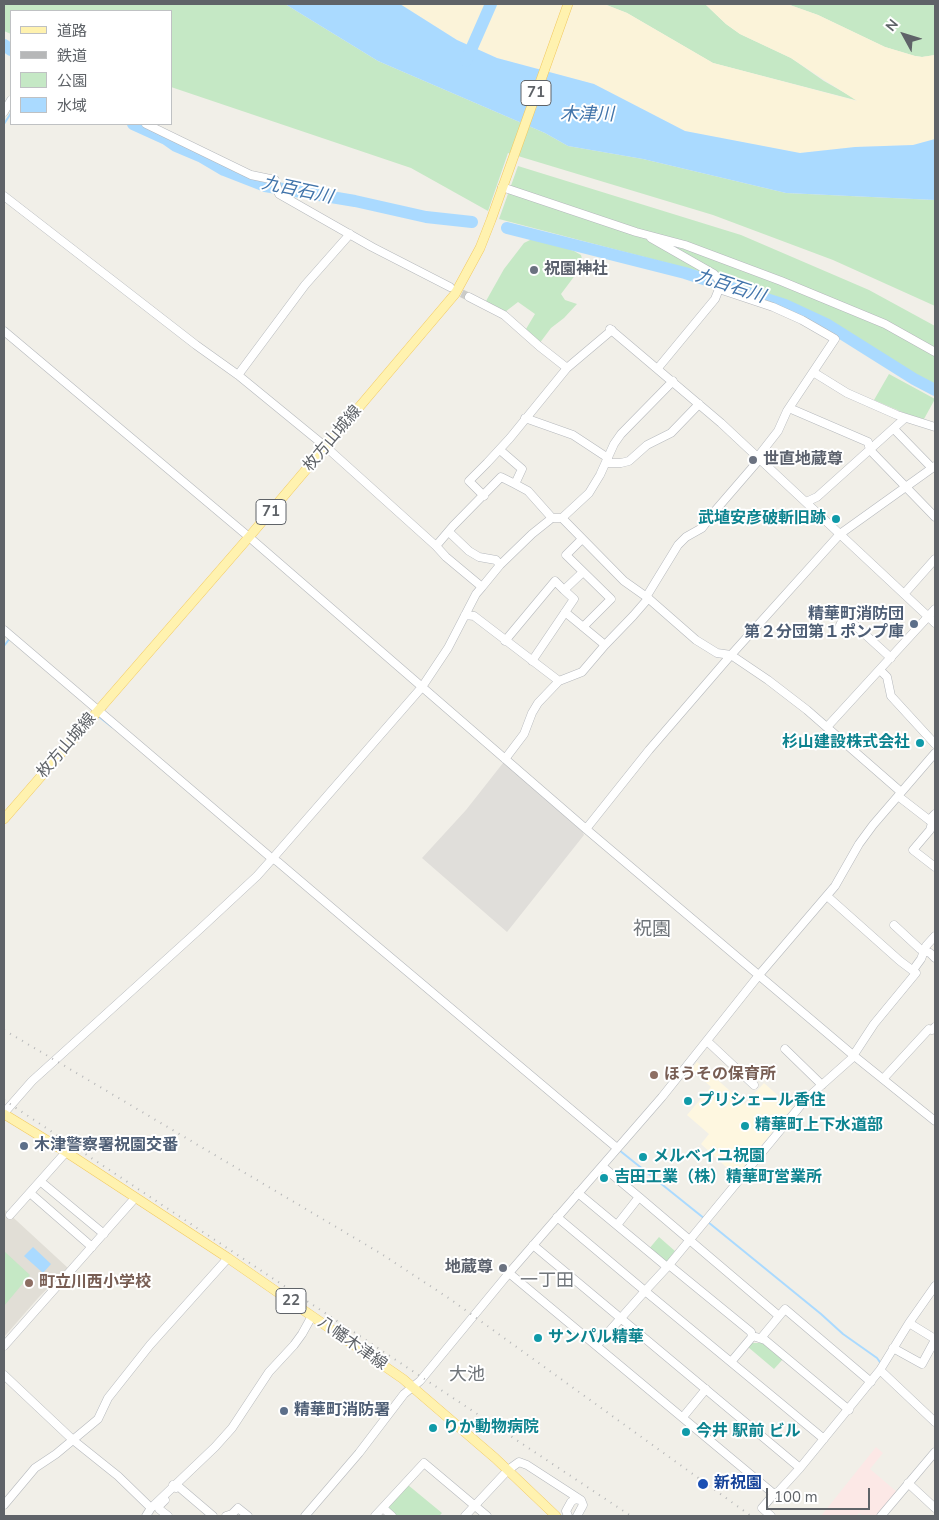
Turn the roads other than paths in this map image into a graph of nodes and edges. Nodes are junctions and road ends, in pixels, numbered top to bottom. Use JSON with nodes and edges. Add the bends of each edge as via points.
{"nodes":[{"id":1,"x":568,"y":4,"type":"edge"},
{"id":2,"x":148,"y":125,"type":"edge"},
{"id":3,"x":503,"y":185,"type":"junction"},
{"id":4,"x":4,"y":196,"type":"edge"},
{"id":5,"x":350,"y":234,"type":"junction"},
{"id":6,"x":648,"y":235,"type":"junction"},
{"id":7,"x":450,"y":287,"type":"tunnel mouth"},
{"id":8,"x":719,"y":289,"type":"junction"},
{"id":9,"x":469,"y":297,"type":"tunnel mouth"},
{"id":10,"x":4,"y":330,"type":"edge"},
{"id":11,"x":935,"y":352,"type":"edge"},
{"id":12,"x":567,"y":368,"type":"junction"},
{"id":13,"x":658,"y":368,"type":"junction"},
{"id":14,"x":813,"y":372,"type":"junction"},
{"id":15,"x":238,"y":375,"type":"junction"},
{"id":16,"x":672,"y":381,"type":"junction"},
{"id":17,"x":700,"y":404,"type":"junction"},
{"id":18,"x":789,"y":408,"type":"junction"},
{"id":19,"x":525,"y":418,"type":"junction"},
{"id":20,"x":905,"y":418,"type":"junction"},
{"id":21,"x":935,"y":427,"type":"edge"},
{"id":22,"x":894,"y":429,"type":"junction"},
{"id":23,"x":326,"y":447,"type":"junction"},
{"id":24,"x":500,"y":450,"type":"junction"},
{"id":25,"x":870,"y":450,"type":"junction"},
{"id":26,"x":759,"y":458,"type":"junction"},
{"id":27,"x":607,"y":461,"type":"junction"},
{"id":28,"x":934,"y":467,"type":"edge"},
{"id":29,"x":515,"y":484,"type":"junction"},
{"id":30,"x":906,"y":488,"type":"junction"},
{"id":31,"x":484,"y":496,"type":"junction"},
{"id":32,"x":806,"y":502,"type":"junction"},
{"id":33,"x":935,"y":517,"type":"edge"},
{"id":34,"x":552,"y":518,"type":"junction"},
{"id":35,"x":562,"y":518,"type":"junction"},
{"id":36,"x":448,"y":532,"type":"junction"},
{"id":37,"x":840,"y":534,"type":"junction"},
{"id":38,"x":250,"y":538,"type":"junction"},
{"id":39,"x":582,"y":539,"type":"junction"},
{"id":40,"x":436,"y":546,"type":"junction"},
{"id":41,"x":935,"y":559,"type":"edge"},
{"id":42,"x":500,"y":565,"type":"junction"},
{"id":43,"x":583,"y":572,"type":"junction"},
{"id":44,"x":482,"y":587,"type":"junction"},
{"id":45,"x":564,"y":590,"type":"junction"},
{"id":46,"x":904,"y":594,"type":"junction"},
{"id":47,"x":648,"y":598,"type":"junction"},
{"id":48,"x":935,"y":609,"type":"edge"},
{"id":49,"x":565,"y":612,"type":"junction"},
{"id":50,"x":466,"y":615,"type":"junction"},
{"id":51,"x":929,"y":616,"type":"junction"},
{"id":52,"x":935,"y":623,"type":"edge"},
{"id":53,"x":583,"y":627,"type":"junction"},
{"id":54,"x":4,"y":630,"type":"edge"},
{"id":55,"x":837,"y":632,"type":"dead end"},
{"id":56,"x":505,"y":641,"type":"junction"},
{"id":57,"x":605,"y":645,"type":"junction"},
{"id":58,"x":731,"y":655,"type":"junction"},
{"id":59,"x":891,"y":658,"type":"junction"},
{"id":60,"x":532,"y":661,"type":"junction"},
{"id":61,"x":880,"y":670,"type":"junction"},
{"id":62,"x":559,"y":682,"type":"junction"},
{"id":63,"x":422,"y":687,"type":"junction"},
{"id":64,"x":98,"y":711,"type":"junction"},
{"id":65,"x":827,"y":727,"type":"junction"},
{"id":66,"x":935,"y":744,"type":"edge"},
{"id":67,"x":935,"y":753,"type":"edge"},
{"id":68,"x":505,"y":759,"type":"junction"},
{"id":69,"x":899,"y":794,"type":"junction"},
{"id":70,"x":935,"y":814,"type":"edge"},
{"id":71,"x":4,"y":818,"type":"edge"},
{"id":72,"x":929,"y":820,"type":"junction"},
{"id":73,"x":586,"y":829,"type":"junction"},
{"id":74,"x":273,"y":858,"type":"junction"},
{"id":75,"x":935,"y":867,"type":"edge"},
{"id":76,"x":827,"y":896,"type":"junction"},
{"id":77,"x":894,"y":925,"type":"dead end"},
{"id":78,"x":935,"y":936,"type":"edge"},
{"id":79,"x":923,"y":951,"type":"junction"},
{"id":80,"x":935,"y":958,"type":"edge"},
{"id":81,"x":913,"y":970,"type":"junction"},
{"id":82,"x":759,"y":975,"type":"junction"},
{"id":83,"x":934,"y":1030,"type":"edge"},
{"id":84,"x":707,"y":1041,"type":"junction"},
{"id":85,"x":785,"y":1048,"type":"dead end"},
{"id":86,"x":853,"y":1054,"type":"junction"},
{"id":87,"x":883,"y":1079,"type":"junction"},
{"id":88,"x":754,"y":1085,"type":"dead end"},
{"id":89,"x":822,"y":1085,"type":"junction"},
{"id":90,"x":4,"y":1114,"type":"edge"},
{"id":91,"x":935,"y":1121,"type":"edge"},
{"id":92,"x":617,"y":1148,"type":"junction"},
{"id":93,"x":66,"y":1152,"type":"junction"},
{"id":94,"x":602,"y":1166,"type":"junction"},
{"id":95,"x":40,"y":1181,"type":"junction"},
{"id":96,"x":30,"y":1193,"type":"junction"},
{"id":97,"x":578,"y":1193,"type":"junction"},
{"id":98,"x":639,"y":1197,"type":"junction"},
{"id":99,"x":135,"y":1198,"type":"junction"},
{"id":100,"x":10,"y":1215,"type":"dead end"},
{"id":101,"x":557,"y":1217,"type":"junction"},
{"id":102,"x":617,"y":1225,"type":"junction"},
{"id":103,"x":104,"y":1234,"type":"junction"},
{"id":104,"x":690,"y":1240,"type":"junction"},
{"id":105,"x":533,"y":1245,"type":"junction"},
{"id":106,"x":92,"y":1247,"type":"junction"},
{"id":107,"x":228,"y":1258,"type":"junction"},
{"id":108,"x":668,"y":1266,"type":"junction"},
{"id":109,"x":509,"y":1273,"type":"junction"},
{"id":110,"x":934,"y":1290,"type":"edge"},
{"id":111,"x":645,"y":1291,"type":"junction"},
{"id":112,"x":312,"y":1316,"type":"junction"},
{"id":113,"x":779,"y":1316,"type":"junction"},
{"id":114,"x":621,"y":1319,"type":"junction"},
{"id":115,"x":909,"y":1323,"type":"junction"},
{"id":116,"x":752,"y":1337,"type":"junction"},
{"id":117,"x":761,"y":1338,"type":"junction"},
{"id":118,"x":935,"y":1340,"type":"edge"},
{"id":119,"x":597,"y":1345,"type":"junction"},
{"id":120,"x":4,"y":1346,"type":"edge"},
{"id":121,"x":893,"y":1348,"type":"junction"},
{"id":122,"x":731,"y":1362,"type":"junction"},
{"id":123,"x":880,"y":1370,"type":"junction"},
{"id":124,"x":4,"y":1375,"type":"edge"},
{"id":125,"x":871,"y":1382,"type":"junction"},
{"id":126,"x":412,"y":1386,"type":"junction"},
{"id":127,"x":706,"y":1390,"type":"junction"},
{"id":128,"x":849,"y":1410,"type":"junction"},
{"id":129,"x":683,"y":1417,"type":"junction"},
{"id":130,"x":935,"y":1422,"type":"edge"},
{"id":131,"x":824,"y":1439,"type":"junction"},
{"id":132,"x":73,"y":1440,"type":"junction"},
{"id":133,"x":934,"y":1456,"type":"edge"},
{"id":134,"x":800,"y":1468,"type":"junction"},
{"id":135,"x":508,"y":1470,"type":"junction"},
{"id":136,"x":908,"y":1483,"type":"junction"},
{"id":137,"x":175,"y":1487,"type":"junction"},
{"id":138,"x":569,"y":1494,"type":"junction"},
{"id":139,"x":773,"y":1495,"type":"junction"},
{"id":140,"x":580,"y":1500,"type":"junction"},
{"id":141,"x":571,"y":1502,"type":"junction"},
{"id":142,"x":4,"y":1505,"type":"edge"},
{"id":143,"x":475,"y":1506,"type":"junction"},
{"id":144,"x":150,"y":1508,"type":"junction"},
{"id":145,"x":383,"y":1508,"type":"junction"},
{"id":146,"x":935,"y":1508,"type":"edge"},
{"id":147,"x":146,"y":1516,"type":"edge"},
{"id":148,"x":168,"y":1516,"type":"edge"},
{"id":149,"x":213,"y":1516,"type":"edge"},
{"id":150,"x":226,"y":1516,"type":"edge"},
{"id":151,"x":248,"y":1516,"type":"edge"},
{"id":152,"x":305,"y":1516,"type":"edge"},
{"id":153,"x":375,"y":1516,"type":"edge"},
{"id":154,"x":392,"y":1516,"type":"edge"},
{"id":155,"x":465,"y":1516,"type":"edge"},
{"id":156,"x":487,"y":1516,"type":"edge"},
{"id":157,"x":556,"y":1516,"type":"edge"},
{"id":158,"x":568,"y":1516,"type":"edge"},
{"id":159,"x":577,"y":1516,"type":"edge"},
{"id":160,"x":771,"y":1516,"type":"edge"},
{"id":161,"x":882,"y":1516,"type":"edge"}],
"edges":[{"from":1,"to":3,"type":"main road","name":"枚方山城線","number":"71"},
{"from":2,"to":5,"type":"street","via":[[251,176],[275,180],[278,194]]},
{"from":3,"to":6,"type":"street"},
{"from":3,"to":23,"type":"main road","name":"枚方山城線","number":"71","via":[[480,248],[455,294]]},
{"from":4,"to":15,"type":"street"},
{"from":5,"to":7,"type":"street"},
{"from":5,"to":15,"type":"street","via":[[305,285]]},
{"from":6,"to":8,"type":"street","via":[[714,274],[719,280]]},
{"from":6,"to":11,"type":"street","via":[[685,245],[781,281],[885,324]]},
{"from":8,"to":13,"type":"street","via":[[715,299]]},
{"from":8,"to":14,"type":"street","via":[[780,310],[836,339]]},
{"from":9,"to":12,"type":"street","via":[[504,315]]},
{"from":10,"to":38,"type":"street"},
{"from":12,"to":13,"type":"street","via":[[612,329]]},
{"from":12,"to":19,"type":"street"},
{"from":13,"to":16,"type":"street"},
{"from":14,"to":18,"type":"street"},
{"from":14,"to":20,"type":"street","via":[[846,393]]},
{"from":15,"to":23,"type":"street"},
{"from":16,"to":17,"type":"street"},
{"from":16,"to":27,"type":"street","via":[[621,434]]},
{"from":17,"to":26,"type":"street"},
{"from":17,"to":27,"type":"street","via":[[671,433],[629,461]]},
{"from":18,"to":25,"type":"street","via":[[868,442]]},
{"from":18,"to":26,"type":"street","via":[[778,432]]},
{"from":19,"to":24,"type":"street"},
{"from":19,"to":27,"type":"street","via":[[573,436]]},
{"from":20,"to":21,"type":"street"},
{"from":20,"to":22,"type":"street"},
{"from":22,"to":25,"type":"street"},
{"from":22,"to":28,"type":"street"},
{"from":23,"to":38,"type":"main road","name":"枚方山城線","number":"71"},
{"from":23,"to":40,"type":"street"},
{"from":24,"to":29,"type":"street","via":[[522,469]]},
{"from":24,"to":31,"type":"street","via":[[469,480]]},
{"from":25,"to":30,"type":"street"},
{"from":25,"to":32,"type":"street"},
{"from":26,"to":32,"type":"street"},
{"from":26,"to":47,"type":"street","via":[[702,528],[678,545]]},
{"from":27,"to":35,"type":"street","via":[[588,493]]},
{"from":28,"to":30,"type":"street"},
{"from":29,"to":31,"type":"street","via":[[502,477]]},
{"from":29,"to":34,"type":"street","via":[[528,490]]},
{"from":30,"to":33,"type":"street"},
{"from":30,"to":37,"type":"street"},
{"from":31,"to":36,"type":"street"},
{"from":32,"to":37,"type":"street"},
{"from":34,"to":35,"type":"street"},
{"from":34,"to":42,"type":"street"},
{"from":35,"to":39,"type":"street"},
{"from":36,"to":40,"type":"street"},
{"from":36,"to":42,"type":"street","via":[[469,551],[479,557],[496,560]]},
{"from":37,"to":46,"type":"street"},
{"from":37,"to":58,"type":"street"},
{"from":38,"to":63,"type":"street"},
{"from":38,"to":64,"type":"main road","name":"枚方山城線","number":"71"},
{"from":39,"to":43,"type":"street","via":[[566,555]]},
{"from":39,"to":47,"type":"street","via":[[624,581]]},
{"from":40,"to":44,"type":"street"},
{"from":41,"to":46,"type":"street"},
{"from":42,"to":44,"type":"street"},
{"from":43,"to":45,"type":"street"},
{"from":43,"to":53,"type":"street","via":[[611,599]]},
{"from":44,"to":50,"type":"street"},
{"from":45,"to":49,"type":"street","via":[[574,599]]},
{"from":45,"to":56,"type":"street","via":[[555,582]]},
{"from":46,"to":51,"type":"street"},
{"from":47,"to":57,"type":"street"},
{"from":47,"to":58,"type":"street","via":[[696,640],[717,653]]},
{"from":48,"to":51,"type":"street"},
{"from":49,"to":53,"type":"street"},
{"from":49,"to":60,"type":"street"},
{"from":50,"to":56,"type":"street","via":[[474,616]]},
{"from":50,"to":63,"type":"street"},
{"from":51,"to":52,"type":"street"},
{"from":51,"to":59,"type":"street"},
{"from":53,"to":57,"type":"street"},
{"from":54,"to":64,"type":"street"},
{"from":55,"to":59,"type":"street","via":[[847,618]]},
{"from":56,"to":60,"type":"street"},
{"from":57,"to":62,"type":"street","via":[[582,672]]},
{"from":58,"to":65,"type":"street"},
{"from":58,"to":73,"type":"street"},
{"from":59,"to":61,"type":"street"},
{"from":60,"to":62,"type":"street"},
{"from":61,"to":65,"type":"street"},
{"from":61,"to":66,"type":"street","via":[[887,677],[891,696]]},
{"from":62,"to":68,"type":"street","via":[[538,703],[524,734]]},
{"from":63,"to":68,"type":"street"},
{"from":63,"to":74,"type":"street"},
{"from":64,"to":71,"type":"main road","name":"枚方山城線","number":"71"},
{"from":64,"to":74,"type":"street"},
{"from":65,"to":69,"type":"street"},
{"from":67,"to":69,"type":"street"},
{"from":68,"to":73,"type":"street"},
{"from":69,"to":72,"type":"street"},
{"from":69,"to":76,"type":"street","via":[[859,844]]},
{"from":70,"to":72,"type":"street"},
{"from":72,"to":75,"type":"street","via":[[932,823],[930,830],[913,850]]},
{"from":73,"to":82,"type":"street"},
{"from":74,"to":90,"type":"street","via":[[200,929],[32,1081]]},
{"from":74,"to":92,"type":"street"},
{"from":76,"to":81,"type":"street"},
{"from":76,"to":82,"type":"street"},
{"from":77,"to":79,"type":"street"},
{"from":78,"to":79,"type":"street"},
{"from":79,"to":80,"type":"street"},
{"from":79,"to":81,"type":"street"},
{"from":81,"to":86,"type":"street","via":[[916,973]]},
{"from":82,"to":84,"type":"street"},
{"from":82,"to":86,"type":"street"},
{"from":83,"to":87,"type":"street","via":[[929,1029]]},
{"from":84,"to":88,"type":"street"},
{"from":84,"to":92,"type":"street"},
{"from":85,"to":89,"type":"street"},
{"from":86,"to":87,"type":"street"},
{"from":86,"to":89,"type":"street"},
{"from":87,"to":91,"type":"street"},
{"from":89,"to":104,"type":"street","via":[[806,1099]]},
{"from":90,"to":93,"type":"main road","name":"八幡木津線","number":"22"},
{"from":92,"to":94,"type":"street"},
{"from":93,"to":95,"type":"street"},
{"from":93,"to":99,"type":"main road","name":"八幡木津線","number":"22"},
{"from":94,"to":97,"type":"street"},
{"from":94,"to":98,"type":"street"},
{"from":95,"to":96,"type":"street"},
{"from":95,"to":103,"type":"street"},
{"from":96,"to":100,"type":"street"},
{"from":96,"to":106,"type":"street"},
{"from":97,"to":101,"type":"street"},
{"from":97,"to":102,"type":"street"},
{"from":98,"to":102,"type":"street"},
{"from":98,"to":104,"type":"street"},
{"from":99,"to":103,"type":"street"},
{"from":99,"to":107,"type":"main road","name":"八幡木津線","number":"22"},
{"from":101,"to":105,"type":"street"},
{"from":101,"to":111,"type":"street"},
{"from":102,"to":108,"type":"street"},
{"from":103,"to":106,"type":"street"},
{"from":104,"to":108,"type":"street"},
{"from":104,"to":113,"type":"street"},
{"from":105,"to":109,"type":"street"},
{"from":105,"to":114,"type":"street"},
{"from":106,"to":120,"type":"street"},
{"from":107,"to":112,"type":"main road","name":"八幡木津線","number":"22"},
{"from":107,"to":132,"type":"street","via":[[150,1345],[108,1398],[98,1419]]},
{"from":108,"to":111,"type":"street"},
{"from":108,"to":116,"type":"street","via":[[751,1332]]},
{"from":109,"to":119,"type":"street"},
{"from":109,"to":126,"type":"street","via":[[420,1381]]},
{"from":110,"to":115,"type":"street"},
{"from":111,"to":114,"type":"street"},
{"from":111,"to":122,"type":"street"},
{"from":112,"to":126,"type":"main road","name":"八幡木津線","number":"22"},
{"from":112,"to":137,"type":"street","via":[[232,1428]]},
{"from":113,"to":117,"type":"street"},
{"from":113,"to":125,"type":"street","via":[[785,1309]]},
{"from":114,"to":119,"type":"street"},
{"from":114,"to":127,"type":"street"},
{"from":115,"to":118,"type":"street"},
{"from":115,"to":121,"type":"street"},
{"from":116,"to":117,"type":"street"},
{"from":116,"to":122,"type":"street"},
{"from":117,"to":128,"type":"street"},
{"from":118,"to":121,"type":"street","via":[[922,1364]]},
{"from":119,"to":129,"type":"street"},
{"from":121,"to":123,"type":"street"},
{"from":122,"to":131,"type":"street"},
{"from":123,"to":125,"type":"street"},
{"from":123,"to":130,"type":"street"},
{"from":124,"to":132,"type":"street"},
{"from":125,"to":128,"type":"street"},
{"from":126,"to":135,"type":"main road","name":"八幡木津線","number":"22"},
{"from":126,"to":152,"type":"street"},
{"from":127,"to":129,"type":"street"},
{"from":127,"to":134,"type":"street"},
{"from":128,"to":131,"type":"street"},
{"from":129,"to":139,"type":"street"},
{"from":131,"to":134,"type":"street"},
{"from":132,"to":142,"type":"street","via":[[35,1468]]},
{"from":132,"to":144,"type":"street","via":[[118,1476]]},
{"from":133,"to":136,"type":"street"},
{"from":134,"to":139,"type":"street"},
{"from":135,"to":138,"type":"street","via":[[522,1462]]},
{"from":135,"to":143,"type":"street"},
{"from":135,"to":157,"type":"main road","name":"八幡木津線","number":"22"},
{"from":136,"to":146,"type":"street"},
{"from":136,"to":161,"type":"street"},
{"from":137,"to":144,"type":"street"},
{"from":137,"to":148,"type":"street","via":[[158,1509]]},
{"from":137,"to":149,"type":"street"},
{"from":138,"to":140,"type":"street"},
{"from":138,"to":141,"type":"street"},
{"from":139,"to":160,"type":"street","via":[[762,1508]]},
{"from":140,"to":141,"type":"street"},
{"from":140,"to":159,"type":"street","via":[[583,1505]]},
{"from":141,"to":158,"type":"street","via":[[566,1511]]},
{"from":143,"to":145,"type":"street","via":[[424,1463]]},
{"from":143,"to":155,"type":"street"},
{"from":143,"to":156,"type":"street"},
{"from":144,"to":147,"type":"street"},
{"from":145,"to":153,"type":"street"},
{"from":145,"to":154,"type":"street"},
{"from":150,"to":151,"type":"street","via":[[238,1508]]}]}
